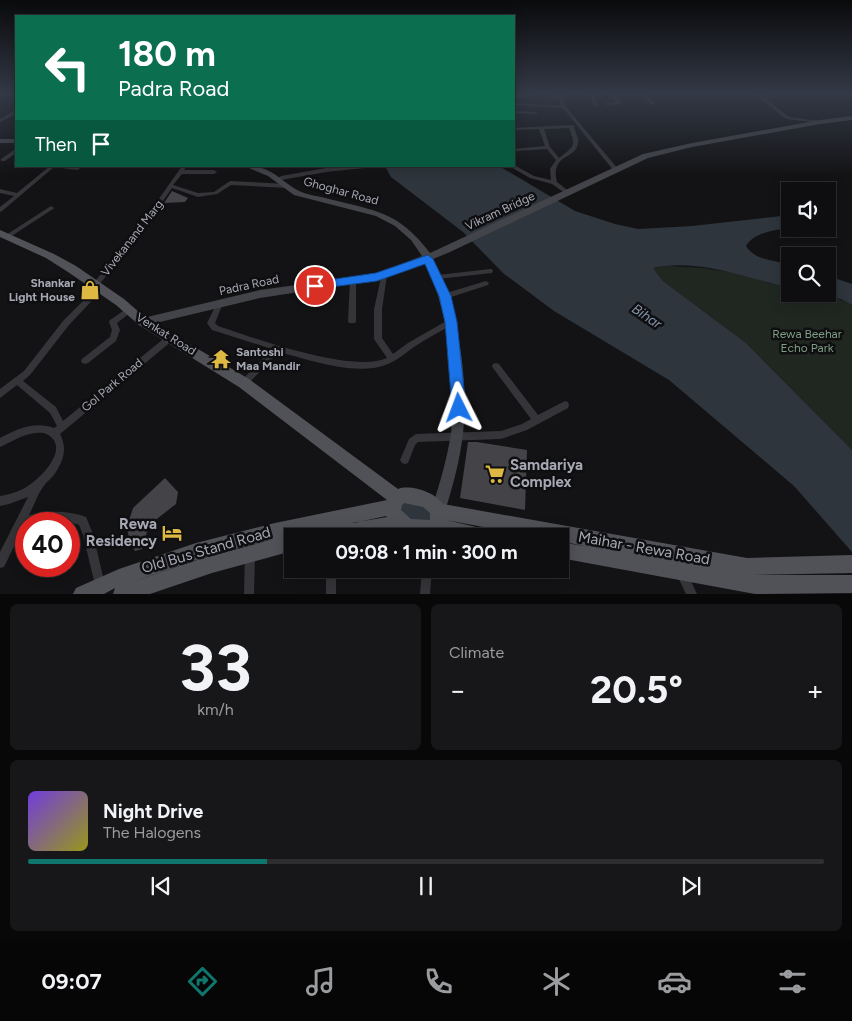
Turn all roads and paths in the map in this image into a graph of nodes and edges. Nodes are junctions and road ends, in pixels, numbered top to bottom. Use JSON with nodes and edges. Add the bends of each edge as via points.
{"nodes":[{"id":1,"x":574,"y":121,"type":"edge"},
{"id":2,"x":810,"y":121,"type":"edge"},
{"id":3,"x":830,"y":121,"type":"edge"},
{"id":4,"x":820,"y":122,"type":"junction"},
{"id":5,"x":577,"y":125,"type":"junction"},
{"id":6,"x":571,"y":126,"type":"junction"},
{"id":7,"x":541,"y":127,"type":"junction"},
{"id":8,"x":515,"y":129,"type":"edge"},
{"id":9,"x":0,"y":141,"type":"edge"},
{"id":10,"x":15,"y":141,"type":"edge"},
{"id":11,"x":548,"y":148,"type":"junction"},
{"id":12,"x":515,"y":150,"type":"edge"},
{"id":13,"x":15,"y":152,"type":"edge"},
{"id":14,"x":4,"y":160,"type":"dead end"},
{"id":15,"x":558,"y":160,"type":"junction"},
{"id":16,"x":53,"y":167,"type":"edge"},
{"id":17,"x":65,"y":167,"type":"edge"},
{"id":18,"x":79,"y":167,"type":"edge"},
{"id":19,"x":184,"y":167,"type":"edge"},
{"id":20,"x":251,"y":167,"type":"edge"},
{"id":21,"x":277,"y":167,"type":"edge"},
{"id":22,"x":355,"y":167,"type":"edge"},
{"id":23,"x":513,"y":167,"type":"edge"},
{"id":24,"x":616,"y":170,"type":"junction"},
{"id":25,"x":180,"y":172,"type":"junction"},
{"id":26,"x":214,"y":172,"type":"dead end"},
{"id":27,"x":283,"y":182,"type":"junction"},
{"id":28,"x":554,"y":183,"type":"junction"},
{"id":29,"x":170,"y":186,"type":"junction"},
{"id":30,"x":0,"y":191,"type":"edge"},
{"id":31,"x":566,"y":194,"type":"junction"},
{"id":32,"x":17,"y":195,"type":"junction"},
{"id":33,"x":51,"y":208,"type":"dead end"},
{"id":34,"x":0,"y":210,"type":"edge"},
{"id":35,"x":4,"y":234,"type":"edge"},
{"id":36,"x":448,"y":250,"type":"joint"},
{"id":37,"x":428,"y":259,"type":"junction"},
{"id":38,"x":490,"y":271,"type":"dead end"},
{"id":39,"x":384,"y":275,"type":"junction"},
{"id":40,"x":438,"y":277,"type":"junction"},
{"id":41,"x":353,"y":280,"type":"junction"},
{"id":42,"x":486,"y":283,"type":"dead end"},
{"id":43,"x":97,"y":286,"type":"junction"},
{"id":44,"x":445,"y":296,"type":"junction"},
{"id":45,"x":220,"y":303,"type":"junction"},
{"id":46,"x":129,"y":310,"type":"junction"},
{"id":47,"x":352,"y":321,"type":"dead end"},
{"id":48,"x":143,"y":322,"type":"junction"},
{"id":49,"x":451,"y":322,"type":"junction"},
{"id":50,"x":170,"y":338,"type":"junction"},
{"id":51,"x":278,"y":348,"type":"junction"},
{"id":52,"x":392,"y":358,"type":"junction"},
{"id":53,"x":85,"y":361,"type":"dead end"},
{"id":54,"x":496,"y":366,"type":"dead end"},
{"id":55,"x":18,"y":381,"type":"junction"},
{"id":56,"x":244,"y":383,"type":"junction"},
{"id":57,"x":0,"y":394,"type":"edge"},
{"id":58,"x":565,"y":405,"type":"dead end"},
{"id":59,"x":537,"y":420,"type":"junction"},
{"id":60,"x":58,"y":430,"type":"junction"},
{"id":61,"x":457,"y":435,"type":"junction"},
{"id":62,"x":0,"y":444,"type":"edge"},
{"id":63,"x":405,"y":460,"type":"dead end"},
{"id":64,"x":40,"y":482,"type":"junction"},
{"id":65,"x":0,"y":501,"type":"edge"},
{"id":66,"x":396,"y":502,"type":"junction"},
{"id":67,"x":25,"y":512,"type":"edge"},
{"id":68,"x":80,"y":520,"type":"edge"},
{"id":69,"x":402,"y":524,"type":"junction"},
{"id":70,"x":433,"y":526,"type":"edge"},
{"id":71,"x":378,"y":528,"type":"edge"},
{"id":72,"x":15,"y":532,"type":"edge"},
{"id":73,"x":284,"y":546,"type":"edge"},
{"id":74,"x":569,"y":552,"type":"edge"},
{"id":75,"x":250,"y":554,"type":"junction"},
{"id":76,"x":0,"y":563,"type":"edge"},
{"id":77,"x":852,"y":564,"type":"edge"},
{"id":78,"x":681,"y":573,"type":"junction"},
{"id":79,"x":331,"y":578,"type":"edge"},
{"id":80,"x":426,"y":578,"type":"edge"},
{"id":81,"x":852,"y":584,"type":"edge"},
{"id":82,"x":100,"y":585,"type":"junction"},
{"id":83,"x":82,"y":594,"type":"edge"},
{"id":84,"x":122,"y":594,"type":"edge"},
{"id":85,"x":249,"y":594,"type":"edge"},
{"id":86,"x":331,"y":594,"type":"edge"},
{"id":87,"x":425,"y":594,"type":"edge"},
{"id":88,"x":692,"y":594,"type":"edge"}],
"edges":[{"from":1,"to":5,"type":"street"},
{"from":2,"to":4,"type":"street"},
{"from":3,"to":4,"type":"street","name":"Vikram Bridge"},
{"from":4,"to":24,"type":"street","name":"Vikram Bridge","via":[[673,149],[646,156]]},
{"from":5,"to":6,"type":"street"},
{"from":5,"to":24,"type":"street"},
{"from":6,"to":7,"type":"street"},
{"from":6,"to":15,"type":"street","via":[[576,145]]},
{"from":7,"to":8,"type":"street"},
{"from":7,"to":11,"type":"street"},
{"from":9,"to":10,"type":"street"},
{"from":11,"to":12,"type":"street"},
{"from":11,"to":15,"type":"street"},
{"from":13,"to":14,"type":"street"},
{"from":15,"to":28,"type":"street","via":[[552,172]]},
{"from":16,"to":32,"type":"street"},
{"from":17,"to":18,"type":"street"},
{"from":19,"to":25,"type":"street","name":"Vivekanand Marg"},
{"from":20,"to":27,"type":"street","name":"Ghoghar Road"},
{"from":21,"to":27,"type":"street"},
{"from":22,"to":27,"type":"street","via":[[326,170]]},
{"from":23,"to":28,"type":"street"},
{"from":24,"to":31,"type":"street","name":"Vikram Bridge"},
{"from":25,"to":26,"type":"street"},
{"from":25,"to":29,"type":"street","name":"Vivekanand Marg"},
{"from":27,"to":29,"type":"street","via":[[230,184],[215,194],[198,195]]},
{"from":27,"to":37,"type":"street","name":"Ghoghar Road","via":[[306,196],[391,218],[408,232]]},
{"from":28,"to":31,"type":"street"},
{"from":29,"to":43,"type":"street","name":"Vivekanand Marg"},
{"from":30,"to":32,"type":"street"},
{"from":31,"to":36,"type":"street","name":"Vikram Bridge"},
{"from":32,"to":34,"type":"street"},
{"from":33,"to":35,"type":"street"},
{"from":35,"to":43,"type":"main road","name":"Venkat Road","via":[[50,256]]},
{"from":36,"to":37,"type":"street","name":"Padra Road"},
{"from":37,"to":39,"type":"street","name":"Padra Road"},
{"from":37,"to":40,"type":"street","name":"Ghoghar Road"},
{"from":38,"to":40,"type":"street"},
{"from":39,"to":41,"type":"street","name":"Padra Road"},
{"from":39,"to":52,"type":"street","via":[[378,309],[378,339]]},
{"from":40,"to":44,"type":"street","name":"Ghoghar Road"},
{"from":41,"to":45,"type":"street","name":"Padra Road"},
{"from":41,"to":47,"type":"street"},
{"from":42,"to":44,"type":"street"},
{"from":43,"to":46,"type":"main road","name":"Venkat Road"},
{"from":43,"to":55,"type":"street","name":"Vivekanand Marg"},
{"from":44,"to":49,"type":"street","name":"Ghoghar Road"},
{"from":45,"to":48,"type":"street","name":"Padra Road"},
{"from":45,"to":51,"type":"street","via":[[212,318],[212,326]]},
{"from":46,"to":48,"type":"main road","name":"Venkat Road"},
{"from":46,"to":53,"type":"street","via":[[113,322],[116,330],[113,338]]},
{"from":48,"to":50,"type":"main road","name":"Venkat Road"},
{"from":49,"to":52,"type":"street"},
{"from":49,"to":61,"type":"street","name":"Ghoghar Road","via":[[459,397]]},
{"from":50,"to":56,"type":"main road","name":"Venkat Road"},
{"from":50,"to":60,"type":"street","name":"Gol Park Road"},
{"from":51,"to":52,"type":"street","via":[[365,365],[376,365]]},
{"from":51,"to":56,"type":"street"},
{"from":54,"to":59,"type":"street"},
{"from":55,"to":57,"type":"street","name":"Vivekanand Marg"},
{"from":55,"to":60,"type":"street","via":[[53,410]]},
{"from":56,"to":66,"type":"main road","name":"Venkat Road"},
{"from":58,"to":59,"type":"street"},
{"from":59,"to":61,"type":"street","via":[[501,435]]},
{"from":60,"to":62,"type":"street","via":[[30,430],[13,435]]},
{"from":60,"to":64,"type":"street","via":[[60,454]]},
{"from":61,"to":63,"type":"street","via":[[416,438]]},
{"from":61,"to":70,"type":"street","name":"Ghoghar Road"},
{"from":64,"to":65,"type":"street","via":[[23,494]]},
{"from":64,"to":67,"type":"street"},
{"from":66,"to":69,"type":"main road","name":"Venkat Road","via":[[392,511]]},
{"from":66,"to":70,"type":"main road","via":[[402,495],[431,502]]},
{"from":66,"to":82,"type":"main road","name":"Old Bus Stand Road","via":[[218,544]]},
{"from":68,"to":82,"type":"street","via":[[88,534]]},
{"from":69,"to":70,"type":"main road","via":[[408,527]]},
{"from":69,"to":71,"type":"main road"},
{"from":70,"to":77,"type":"main road","name":"Maihar - Rewa Road","via":[[748,566]]},
{"from":72,"to":76,"type":"street"},
{"from":73,"to":75,"type":"main road","name":"Old Bus Stand Road"},
{"from":74,"to":78,"type":"main road","name":"Maihar - Rewa Road"},
{"from":75,"to":84,"type":"main road","name":"Old Bus Stand Road"},
{"from":75,"to":85,"type":"street"},
{"from":78,"to":81,"type":"main road","name":"Maihar - Rewa Road","via":[[771,586]]},
{"from":78,"to":88,"type":"street"},
{"from":79,"to":86,"type":"street"},
{"from":80,"to":87,"type":"street"},
{"from":82,"to":83,"type":"main road","name":"Old Bus Stand Road"}]}
